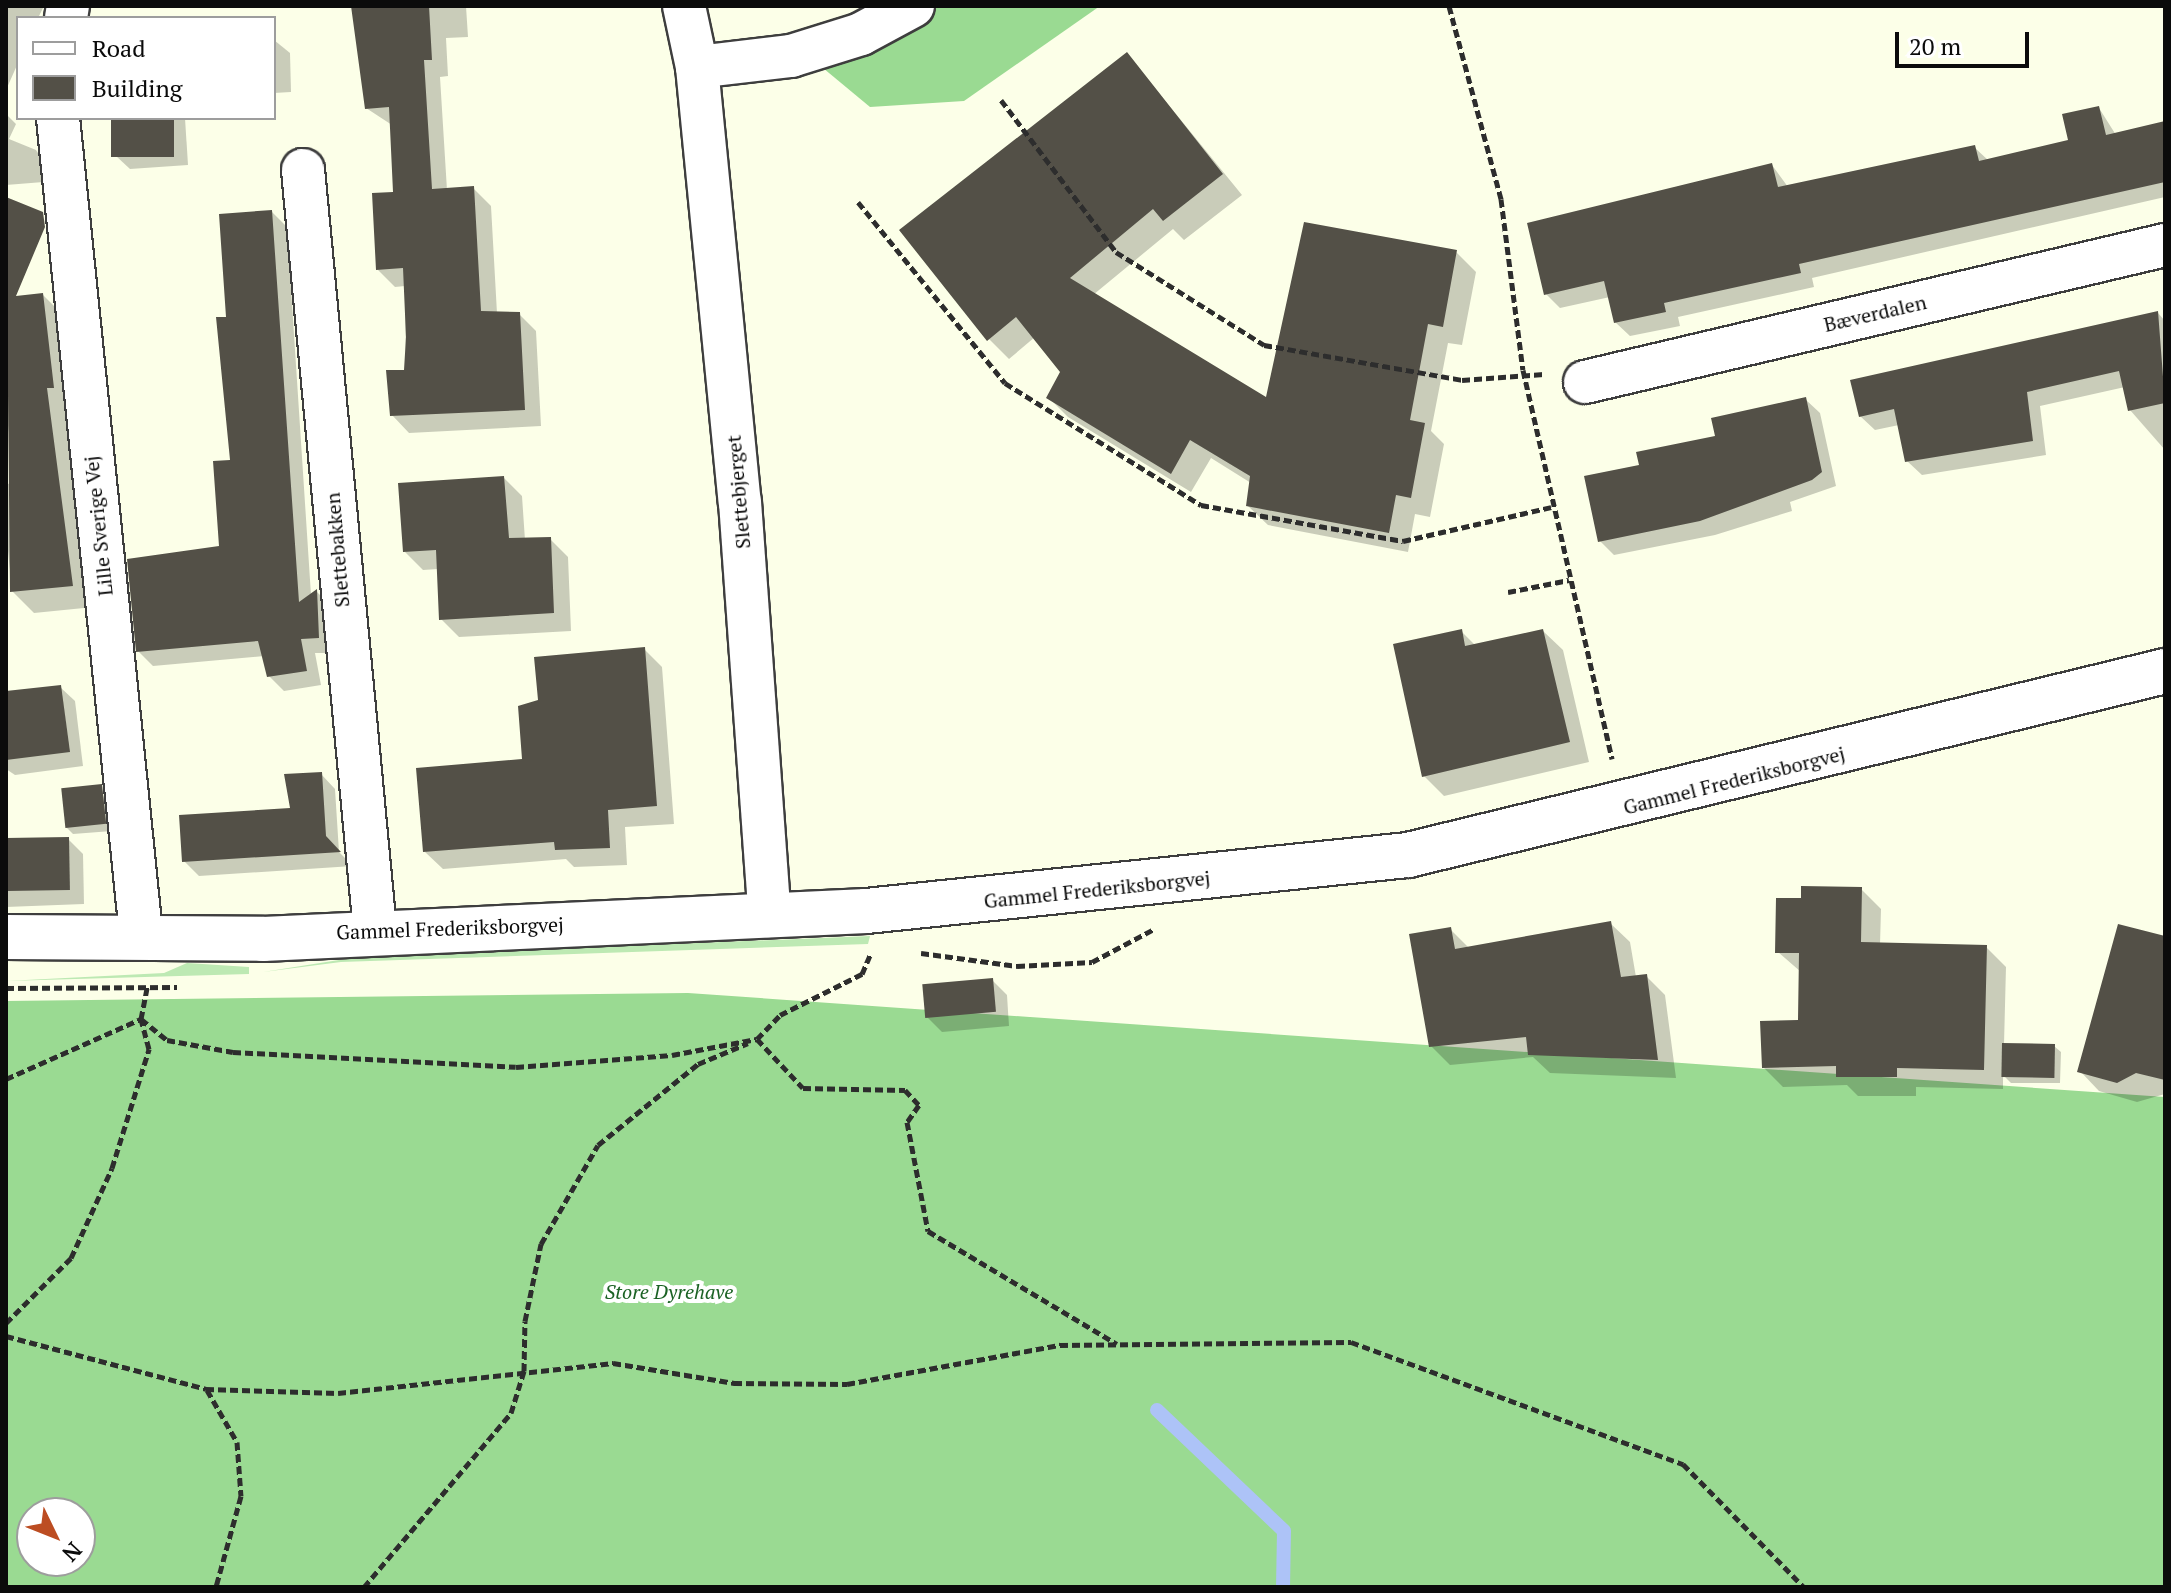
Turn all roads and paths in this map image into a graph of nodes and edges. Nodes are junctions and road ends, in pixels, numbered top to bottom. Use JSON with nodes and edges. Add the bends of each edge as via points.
{"nodes":[{"id":1,"x":684,"y":6,"type":"edge"},
{"id":2,"x":913,"y":6,"type":"edge"},
{"id":3,"x":1449,"y":6,"type":"edge"},
{"id":4,"x":697,"y":67,"type":"junction"},
{"id":5,"x":1001,"y":100,"type":"dead end"},
{"id":6,"x":58,"y":120,"type":"edge"},
{"id":7,"x":303,"y":170,"type":"dead end"},
{"id":8,"x":858,"y":202,"type":"dead end"},
{"id":9,"x":2165,"y":245,"type":"edge"},
{"id":10,"x":1523,"y":370,"type":"junction"},
{"id":11,"x":1585,"y":382,"type":"joint"},
{"id":12,"x":1551,"y":507,"type":"junction"},
{"id":13,"x":1569,"y":580,"type":"junction"},
{"id":14,"x":1508,"y":592,"type":"dead end"},
{"id":15,"x":2165,"y":671,"type":"edge"},
{"id":16,"x":1624,"y":808,"type":"junction"},
{"id":17,"x":877,"y":910,"type":"junction"},
{"id":18,"x":770,"y":916,"type":"junction"},
{"id":19,"x":375,"y":930,"type":"junction"},
{"id":20,"x":141,"y":934,"type":"junction"},
{"id":21,"x":6,"y":937,"type":"edge"},
{"id":22,"x":147,"y":989,"type":"dead end"},
{"id":23,"x":141,"y":1019,"type":"junction"},
{"id":24,"x":757,"y":1039,"type":"junction"},
{"id":25,"x":6,"y":1079,"type":"edge"},
{"id":26,"x":6,"y":1323,"type":"edge"},
{"id":27,"x":6,"y":1336,"type":"edge"},
{"id":28,"x":1117,"y":1344,"type":"junction"},
{"id":29,"x":524,"y":1371,"type":"junction"},
{"id":30,"x":206,"y":1389,"type":"junction"},
{"id":31,"x":216,"y":1587,"type":"edge"},
{"id":32,"x":364,"y":1587,"type":"edge"},
{"id":33,"x":1804,"y":1587,"type":"edge"}],
"edges":[{"from":1,"to":4,"type":"street","name":"Slettebjerget"},
{"from":2,"to":4,"type":"street","via":[[861,34],[791,56]]},
{"from":3,"to":10,"type":"path","via":[[1501,199]]},
{"from":4,"to":18,"type":"street","name":"Slettebjerget"},
{"from":5,"to":10,"type":"path","via":[[1116,252],[1264,345],[1462,380]]},
{"from":6,"to":20,"type":"street","name":"Lille Sverige Vej"},
{"from":7,"to":19,"type":"street","name":"Slettebakken"},
{"from":8,"to":12,"type":"path","via":[[1005,383],[1201,505],[1403,541]]},
{"from":9,"to":11,"type":"street","name":"Bæverdalen"},
{"from":10,"to":11,"type":"path"},
{"from":10,"to":12,"type":"path"},
{"from":12,"to":13,"type":"path"},
{"from":13,"to":14,"type":"path"},
{"from":13,"to":16,"type":"path"},
{"from":15,"to":16,"type":"street","name":"Gammel Frederiksborgvej"},
{"from":16,"to":17,"type":"street","name":"Gammel Frederiksborgvej","via":[[1408,855]]},
{"from":17,"to":18,"type":"street","name":"Gammel Frederiksborgvej"},
{"from":17,"to":24,"type":"path","via":[[862,974],[780,1015]]},
{"from":18,"to":19,"type":"street","name":"Gammel Frederiksborgvej"},
{"from":19,"to":20,"type":"street","name":"Gammel Frederiksborgvej","via":[[263,939]]},
{"from":20,"to":21,"type":"street","name":"Gammel Frederiksborgvej"},
{"from":22,"to":23,"type":"path"},
{"from":23,"to":24,"type":"path","via":[[167,1040],[233,1052],[516,1067],[672,1055]]},
{"from":23,"to":25,"type":"path"},
{"from":23,"to":26,"type":"path","via":[[149,1049],[112,1168],[71,1258]]},
{"from":24,"to":28,"type":"path","via":[[803,1088],[905,1090],[919,1105],[907,1122],[928,1231]]},
{"from":24,"to":29,"type":"path","via":[[698,1064],[598,1145],[541,1244],[525,1321]]},
{"from":27,"to":30,"type":"path"},
{"from":28,"to":29,"type":"path","via":[[1060,1345],[847,1384],[734,1383],[613,1363]]},
{"from":28,"to":33,"type":"path","via":[[1351,1342],[1559,1412],[1683,1464]]},
{"from":29,"to":30,"type":"path","via":[[338,1393]]},
{"from":29,"to":32,"type":"path","via":[[511,1413]]},
{"from":30,"to":31,"type":"path","via":[[237,1442],[241,1496]]}]}
